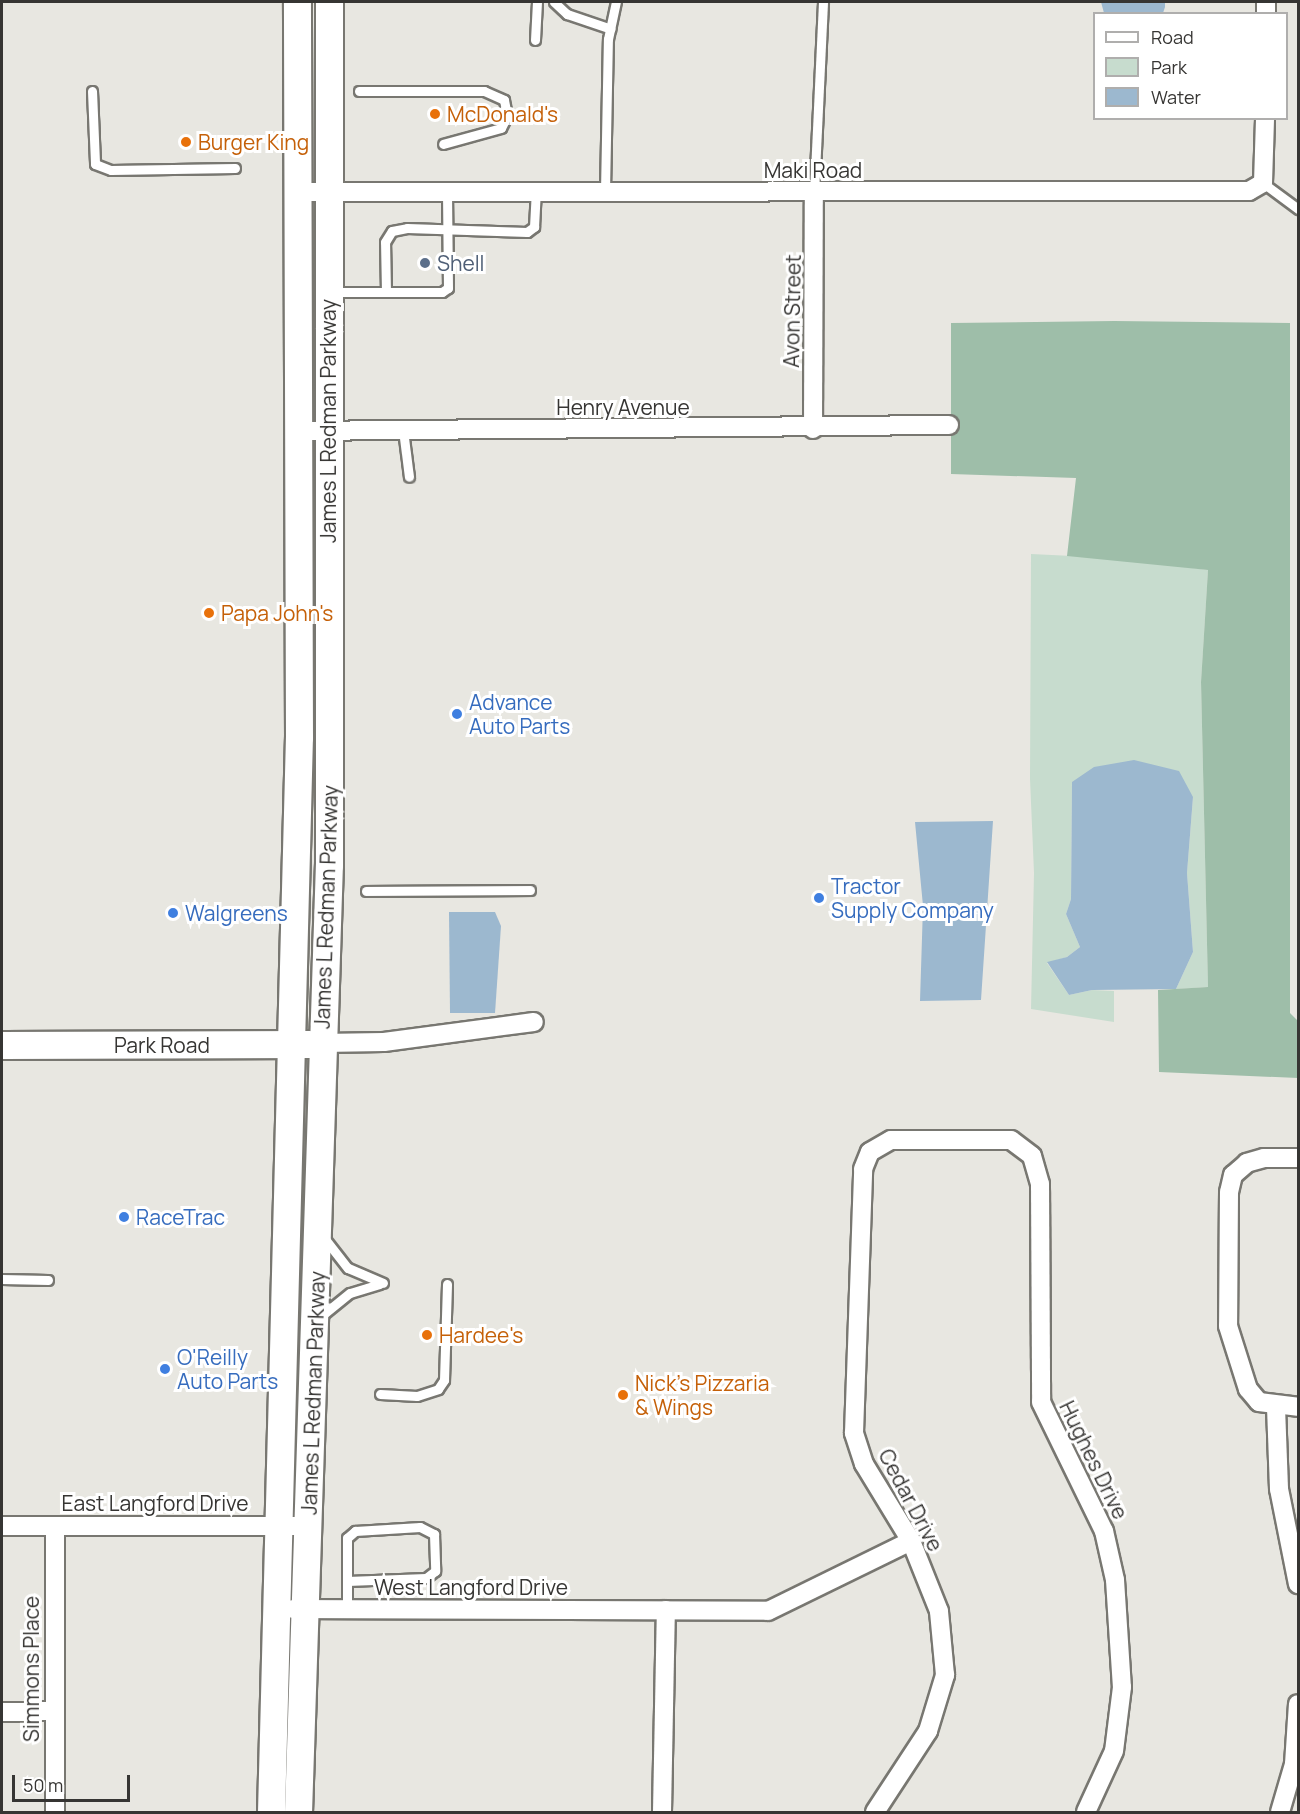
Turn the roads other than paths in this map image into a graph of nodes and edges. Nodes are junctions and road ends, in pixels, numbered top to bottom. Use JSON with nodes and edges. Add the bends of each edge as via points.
{"nodes":[{"id":1,"x":297,"y":2,"type":"edge"},
{"id":2,"x":329,"y":2,"type":"edge"},
{"id":3,"x":537,"y":2,"type":"edge"},
{"id":4,"x":554,"y":2,"type":"edge"},
{"id":5,"x":616,"y":2,"type":"edge"},
{"id":6,"x":823,"y":2,"type":"edge"},
{"id":7,"x":611,"y":28,"type":"junction"},
{"id":8,"x":535,"y":40,"type":"dead end"},
{"id":9,"x":359,"y":91,"type":"dead end"},
{"id":10,"x":92,"y":92,"type":"dead end"},
{"id":11,"x":1265,"y":120,"type":"edge"},
{"id":12,"x":443,"y":144,"type":"dead end"},
{"id":13,"x":235,"y":168,"type":"dead end"},
{"id":14,"x":1263,"y":183,"type":"junction"},
{"id":15,"x":447,"y":190,"type":"junction"},
{"id":16,"x":536,"y":190,"type":"junction"},
{"id":17,"x":604,"y":190,"type":"junction"},
{"id":18,"x":327,"y":191,"type":"junction"},
{"id":19,"x":296,"y":192,"type":"junction"},
{"id":20,"x":814,"y":193,"type":"junction"},
{"id":21,"x":1299,"y":209,"type":"edge"},
{"id":22,"x":448,"y":230,"type":"junction"},
{"id":23,"x":328,"y":292,"type":"junction"},
{"id":24,"x":386,"y":292,"type":"junction"},
{"id":25,"x":949,"y":425,"type":"dead end"},
{"id":26,"x":813,"y":429,"type":"junction"},
{"id":27,"x":403,"y":430,"type":"junction"},
{"id":28,"x":297,"y":431,"type":"junction"},
{"id":29,"x":329,"y":431,"type":"junction"},
{"id":30,"x":409,"y":477,"type":"dead end"},
{"id":31,"x":315,"y":737,"type":"junction"},
{"id":32,"x":530,"y":890,"type":"dead end"},
{"id":33,"x":366,"y":891,"type":"dead end"},
{"id":34,"x":534,"y":1022,"type":"dead end"},
{"id":35,"x":322,"y":1043,"type":"junction"},
{"id":36,"x":2,"y":1045,"type":"edge"},
{"id":37,"x":293,"y":1045,"type":"junction"},
{"id":38,"x":870,"y":1152,"type":"joint"},
{"id":39,"x":1299,"y":1158,"type":"edge"},
{"id":40,"x":318,"y":1226,"type":"junction"},
{"id":41,"x":304,"y":1278,"type":"junction"},
{"id":42,"x":2,"y":1280,"type":"edge"},
{"id":43,"x":48,"y":1280,"type":"dead end"},
{"id":44,"x":447,"y":1284,"type":"dead end"},
{"id":45,"x":315,"y":1321,"type":"junction"},
{"id":46,"x":282,"y":1369,"type":"junction"},
{"id":47,"x":380,"y":1394,"type":"dead end"},
{"id":48,"x":1276,"y":1407,"type":"junction"},
{"id":49,"x":1299,"y":1407,"type":"edge"},
{"id":50,"x":312,"y":1435,"type":"junction"},
{"id":51,"x":310,"y":1482,"type":"junction"},
{"id":52,"x":277,"y":1525,"type":"junction"},
{"id":53,"x":2,"y":1526,"type":"edge"},
{"id":54,"x":55,"y":1526,"type":"junction"},
{"id":55,"x":309,"y":1526,"type":"junction"},
{"id":56,"x":911,"y":1540,"type":"junction"},
{"id":57,"x":347,"y":1581,"type":"junction"},
{"id":58,"x":1299,"y":1584,"type":"edge"},
{"id":59,"x":275,"y":1608,"type":"junction"},
{"id":60,"x":306,"y":1609,"type":"junction"},
{"id":61,"x":346,"y":1609,"type":"junction"},
{"id":62,"x":666,"y":1610,"type":"junction"},
{"id":63,"x":273,"y":1699,"type":"junction"},
{"id":64,"x":1299,"y":1704,"type":"edge"},
{"id":65,"x":2,"y":1712,"type":"edge"},
{"id":66,"x":52,"y":1712,"type":"junction"},
{"id":67,"x":55,"y":1812,"type":"edge"},
{"id":68,"x":271,"y":1812,"type":"edge"},
{"id":69,"x":291,"y":1812,"type":"edge"},
{"id":70,"x":298,"y":1812,"type":"edge"},
{"id":71,"x":662,"y":1812,"type":"edge"},
{"id":72,"x":875,"y":1812,"type":"edge"},
{"id":73,"x":1086,"y":1812,"type":"edge"},
{"id":74,"x":1280,"y":1812,"type":"edge"}],
"edges":[{"from":1,"to":19,"type":"main road","name":"James L Redman Parkway"},
{"from":2,"to":18,"type":"main road","name":"James L Redman Parkway"},
{"from":3,"to":8,"type":"lane"},
{"from":4,"to":7,"type":"lane","via":[[567,14]]},
{"from":5,"to":7,"type":"lane"},
{"from":6,"to":20,"type":"lane"},
{"from":7,"to":17,"type":"lane"},
{"from":9,"to":12,"type":"lane","via":[[484,91],[504,100],[507,116],[501,128]]},
{"from":10,"to":13,"type":"lane","via":[[95,164],[111,170]]},
{"from":11,"to":14,"type":"street"},
{"from":14,"to":20,"type":"street","name":"Maki Road","via":[[1249,190]]},
{"from":14,"to":21,"type":"lane"},
{"from":15,"to":16,"type":"street","name":"Maki Road"},
{"from":15,"to":18,"type":"street","name":"Maki Road"},
{"from":15,"to":22,"type":"lane"},
{"from":16,"to":17,"type":"street","name":"Maki Road"},
{"from":16,"to":22,"type":"lane","via":[[534,227],[527,232]]},
{"from":17,"to":20,"type":"street","name":"Maki Road"},
{"from":18,"to":19,"type":"street","name":"Maki Road"},
{"from":18,"to":23,"type":"main road","name":"James L Redman Parkway"},
{"from":19,"to":28,"type":"main road","name":"James L Redman Parkway"},
{"from":20,"to":26,"type":"street","name":"Avon Street"},
{"from":22,"to":24,"type":"lane","via":[[392,231],[385,242]]},
{"from":22,"to":24,"type":"lane","via":[[448,288],[442,292]]},
{"from":23,"to":24,"type":"lane"},
{"from":23,"to":29,"type":"main road","name":"James L Redman Parkway"},
{"from":25,"to":26,"type":"street","name":"Henry Avenue"},
{"from":26,"to":27,"type":"street","name":"Henry Avenue"},
{"from":27,"to":29,"type":"street","name":"Henry Avenue"},
{"from":27,"to":30,"type":"lane"},
{"from":28,"to":29,"type":"street","name":"Henry Avenue"},
{"from":28,"to":31,"type":"main road","name":"James L Redman Parkway"},
{"from":29,"to":31,"type":"main road","name":"James L Redman Parkway"},
{"from":31,"to":35,"type":"main road","name":"James L Redman Parkway"},
{"from":31,"to":37,"type":"main road","name":"James L Redman Parkway"},
{"from":32,"to":33,"type":"lane"},
{"from":34,"to":35,"type":"street","via":[[384,1042]]},
{"from":35,"to":37,"type":"main road","name":"Park Road"},
{"from":35,"to":40,"type":"main road","name":"James L Redman Parkway"},
{"from":36,"to":37,"type":"main road","name":"Park Road"},
{"from":37,"to":41,"type":"main road","name":"James L Redman Parkway"},
{"from":38,"to":56,"type":"street","name":"Cedar Drive","via":[[863,1169],[854,1433],[864,1464]]},
{"from":38,"to":73,"type":"street","name":"Hughes Drive","via":[[891,1140],[1011,1140],[1032,1156],[1040,1184],[1041,1402],[1104,1531],[1121,1633],[1122,1687],[1114,1751]]},
{"from":39,"to":48,"type":"street","via":[[1264,1158],[1247,1163],[1233,1175],[1229,1192],[1228,1326],[1248,1389],[1259,1402]]},
{"from":40,"to":41,"type":"main road","name":"James L Redman Parkway"},
{"from":40,"to":45,"type":"lane","via":[[331,1251],[348,1268],[383,1283],[350,1293]]},
{"from":41,"to":45,"type":"main road","name":"James L Redman Parkway"},
{"from":41,"to":46,"type":"main road","name":"James L Redman Parkway"},
{"from":41,"to":50,"type":"main road","via":[[300,1368]]},
{"from":42,"to":43,"type":"lane"},
{"from":44,"to":47,"type":"lane","via":[[444,1380],[438,1389],[417,1396]]},
{"from":45,"to":50,"type":"main road","name":"James L Redman Parkway"},
{"from":46,"to":51,"type":"main road","via":[[293,1419],[293,1460],[299,1473]]},
{"from":46,"to":52,"type":"main road","name":"James L Redman Parkway"},
{"from":48,"to":49,"type":"street"},
{"from":48,"to":58,"type":"street","via":[[1279,1489]]},
{"from":50,"to":51,"type":"main road","name":"James L Redman Parkway"},
{"from":51,"to":55,"type":"main road","name":"James L Redman Parkway"},
{"from":52,"to":54,"type":"street","name":"East Langford Drive"},
{"from":52,"to":55,"type":"street","name":"East Langford Drive"},
{"from":52,"to":59,"type":"main road","name":"James L Redman Parkway"},
{"from":53,"to":54,"type":"street","name":"East Langford Drive"},
{"from":54,"to":66,"type":"street","name":"Simmons Place"},
{"from":55,"to":60,"type":"main road","name":"James L Redman Parkway"},
{"from":56,"to":62,"type":"street","name":"West Langford Drive","via":[[768,1611]]},
{"from":56,"to":72,"type":"street","name":"Cedar Drive","via":[[939,1611],[945,1675],[928,1731]]},
{"from":57,"to":57,"type":"lane","via":[[426,1578],[435,1572],[434,1534],[430,1529],[355,1531],[347,1538]]},
{"from":57,"to":61,"type":"lane"},
{"from":59,"to":60,"type":"street","name":"West Langford Drive"},
{"from":59,"to":63,"type":"main road","name":"James L Redman Parkway"},
{"from":60,"to":61,"type":"street","name":"West Langford Drive"},
{"from":60,"to":70,"type":"main road","name":"James L Redman Parkway"},
{"from":61,"to":62,"type":"street","name":"West Langford Drive"},
{"from":62,"to":71,"type":"street"},
{"from":63,"to":68,"type":"main road","name":"James L Redman Parkway"},
{"from":63,"to":69,"type":"main road","via":[[283,1755],[282,1796]]},
{"from":64,"to":74,"type":"street","via":[[1293,1764]]},
{"from":65,"to":66,"type":"street"},
{"from":66,"to":67,"type":"street","name":"Simmons Place"}]}
